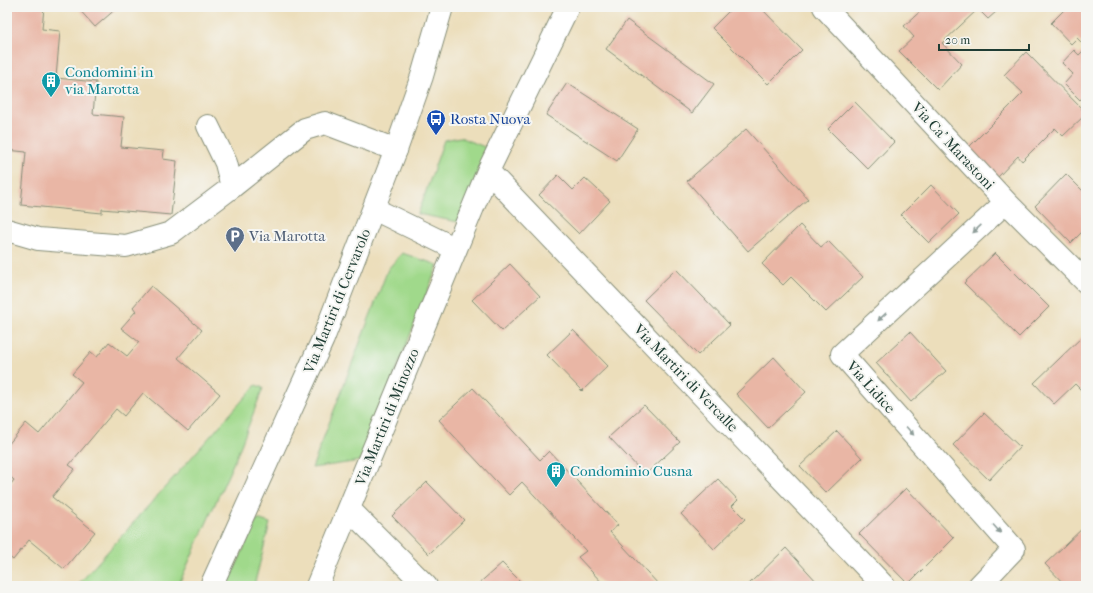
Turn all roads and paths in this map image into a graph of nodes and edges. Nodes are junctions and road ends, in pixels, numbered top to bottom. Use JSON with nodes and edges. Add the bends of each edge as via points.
{"nodes":[{"id":1,"x":442,"y":7,"type":"edge"},
{"id":2,"x":568,"y":7,"type":"edge"},
{"id":3,"x":824,"y":7,"type":"edge"},
{"id":4,"x":208,"y":126,"type":"dead end"},
{"id":5,"x":396,"y":150,"type":"junction"},
{"id":6,"x":488,"y":171,"type":"junction"},
{"id":7,"x":232,"y":187,"type":"junction"},
{"id":8,"x":1006,"y":202,"type":"junction"},
{"id":9,"x":374,"y":210,"type":"junction"},
{"id":10,"x":7,"y":230,"type":"edge"},
{"id":11,"x":456,"y":249,"type":"junction"},
{"id":12,"x":1086,"y":282,"type":"edge"},
{"id":13,"x":349,"y":509,"type":"junction"},
{"id":14,"x":211,"y":586,"type":"edge"},
{"id":15,"x":317,"y":586,"type":"edge"},
{"id":16,"x":426,"y":586,"type":"edge"},
{"id":17,"x":884,"y":586,"type":"edge"},
{"id":18,"x":978,"y":586,"type":"edge"}],
"edges":[{"from":1,"to":5,"type":"street","name":"Via Martiri di Cervarolo","via":[[422,76]]},
{"from":2,"to":6,"type":"street","name":"Via Martiri di Minozzo"},
{"from":3,"to":8,"type":"street","name":"Via Ca' Marastoni"},
{"from":4,"to":7,"type":"street","via":[[226,162]]},
{"from":5,"to":7,"type":"street","via":[[325,123],[305,129]]},
{"from":5,"to":9,"type":"street","name":"Via Martiri di Cervarolo"},
{"from":6,"to":11,"type":"street","name":"Via Martiri di Minozzo"},
{"from":6,"to":17,"type":"street","name":"Via Martiri di Vercalle"},
{"from":7,"to":10,"type":"street","via":[[171,233],[126,246],[38,239]]},
{"from":8,"to":12,"type":"street","name":"Via Ca' Marastoni"},
{"from":8,"to":18,"type":"street","name":"Via Lidice","one_way":true,"via":[[842,354],[1014,549]]},
{"from":9,"to":11,"type":"street"},
{"from":9,"to":14,"type":"street","name":"Via Martiri di Cervarolo","via":[[323,339]]},
{"from":11,"to":13,"type":"street","name":"Via Martiri di Minozzo"},
{"from":13,"to":15,"type":"street","name":"Via Martiri di Minozzo"},
{"from":13,"to":16,"type":"street"}]}
